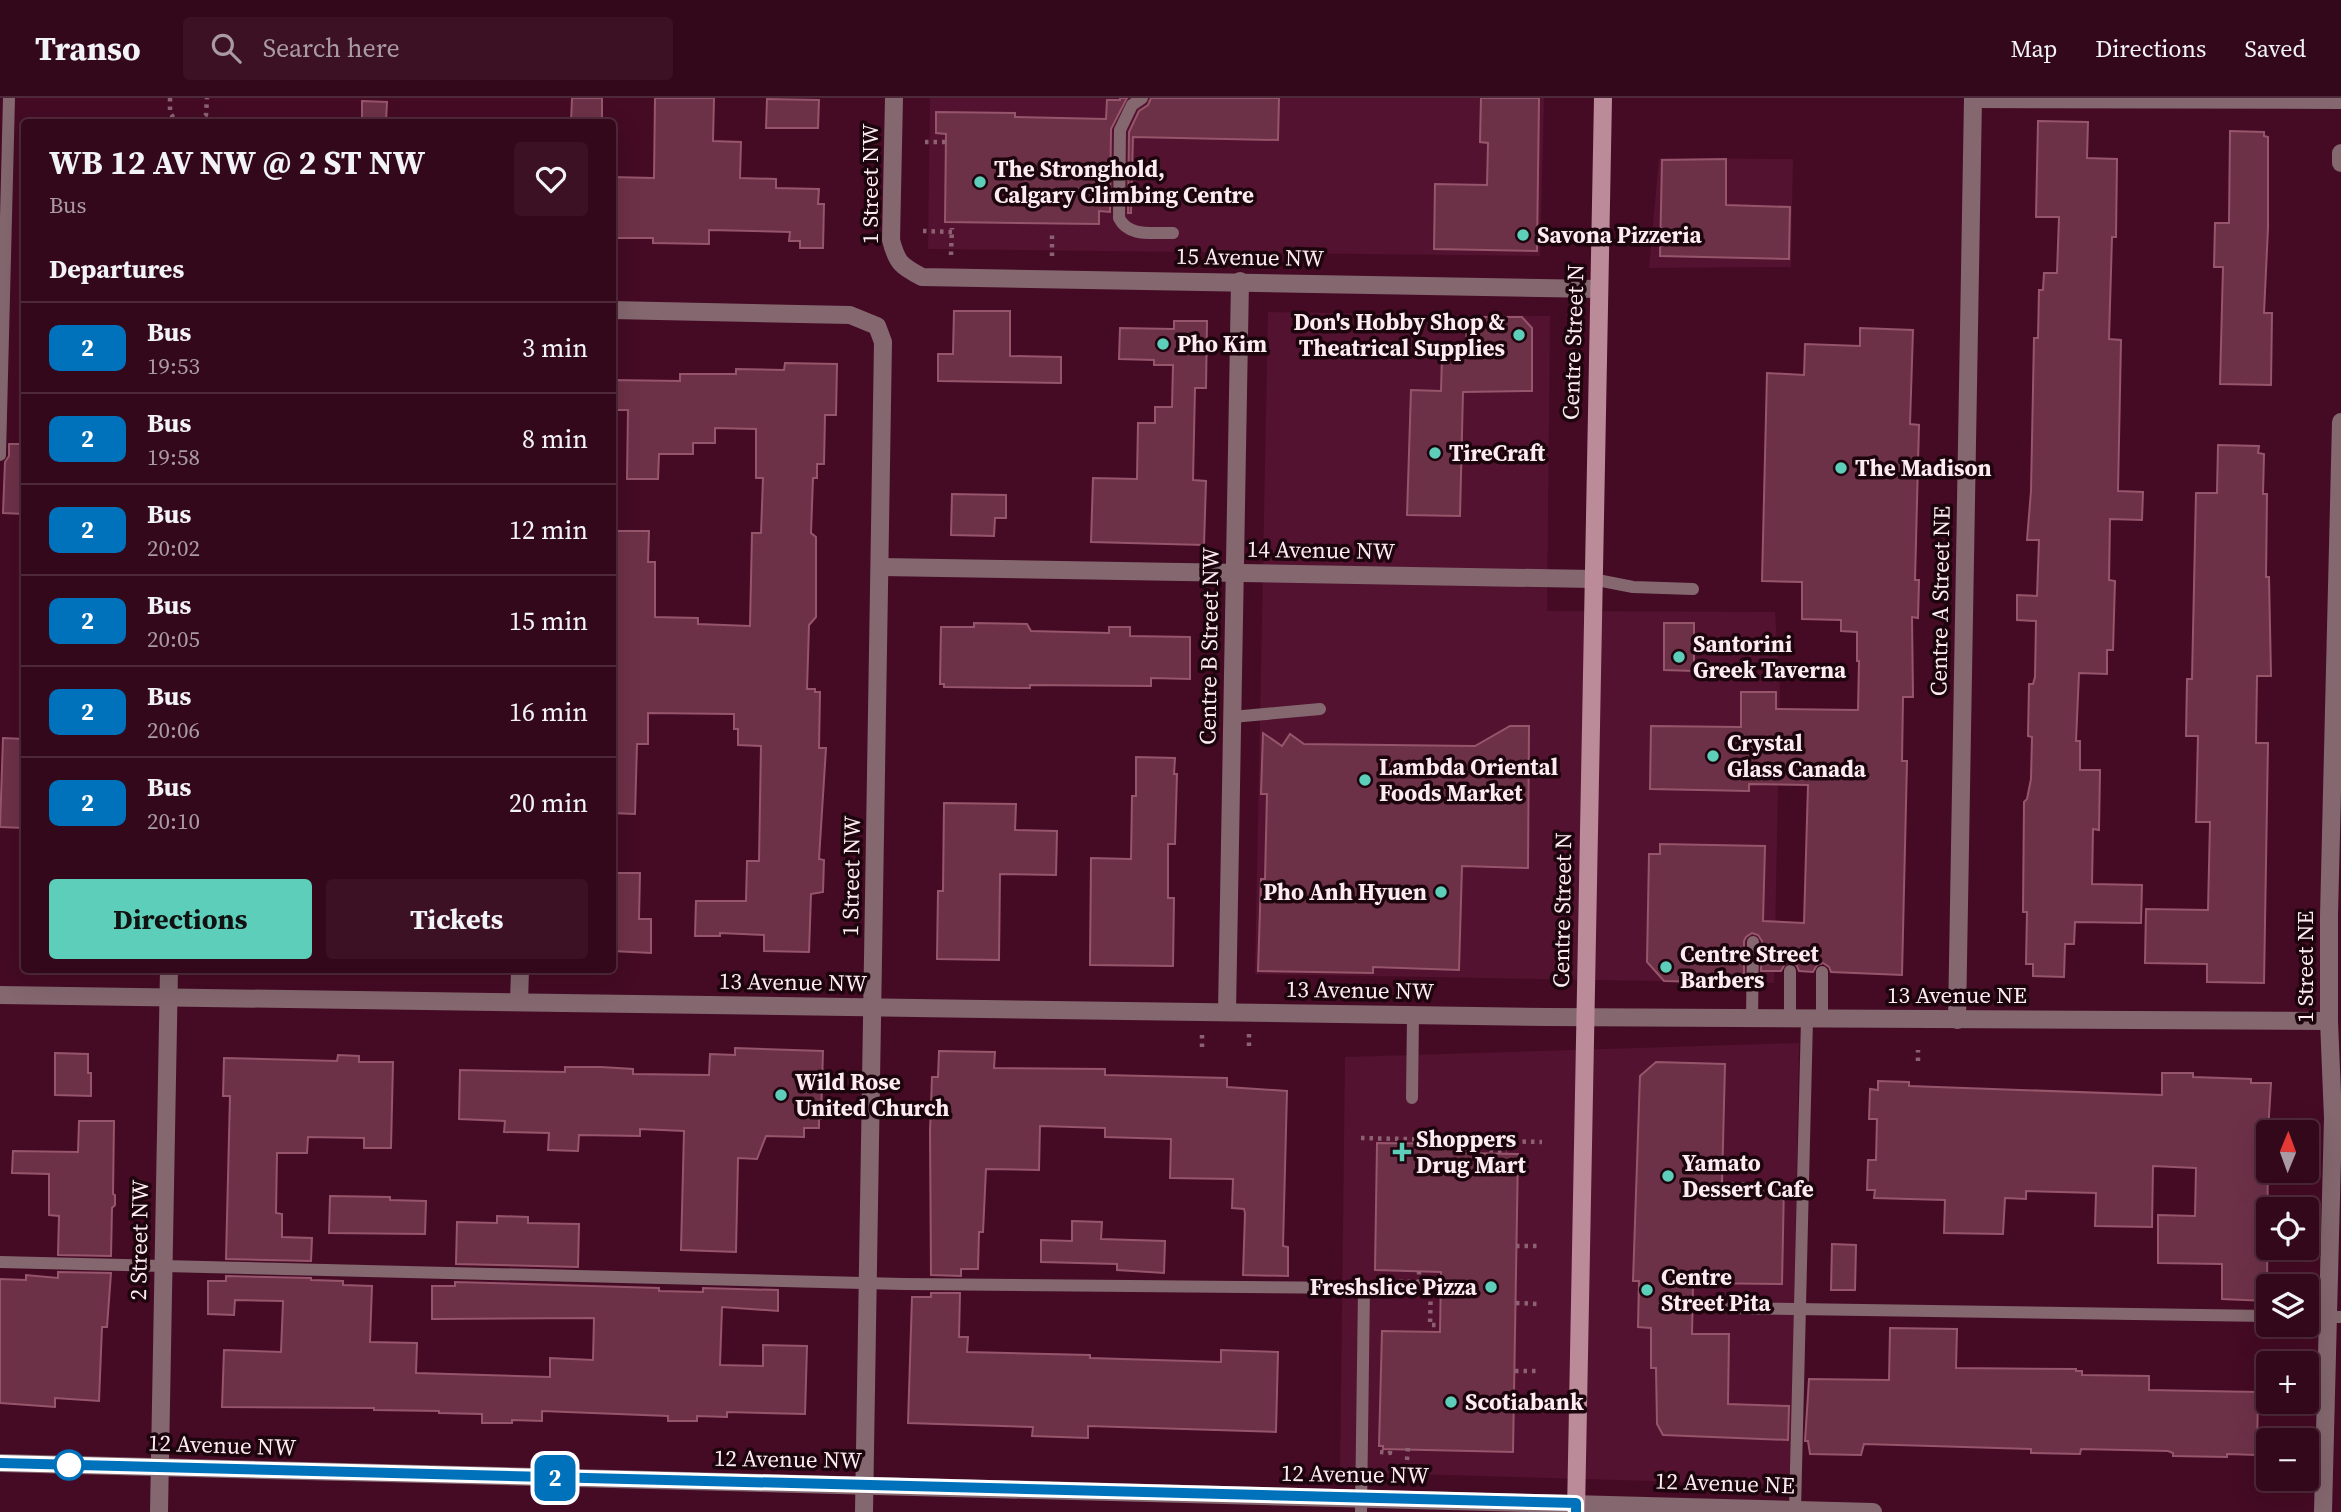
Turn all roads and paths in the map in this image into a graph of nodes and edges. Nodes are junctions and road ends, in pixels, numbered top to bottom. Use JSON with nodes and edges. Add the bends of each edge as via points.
{"nodes":[{"id":1,"x":9,"y":98,"type":"edge"},
{"id":2,"x":170,"y":98,"type":"edge"},
{"id":3,"x":207,"y":98,"type":"edge"},
{"id":4,"x":894,"y":98,"type":"edge"},
{"id":5,"x":1142,"y":98,"type":"edge"},
{"id":6,"x":1602,"y":98,"type":"edge"},
{"id":7,"x":1973,"y":100,"type":"edge"},
{"id":8,"x":2341,"y":103,"type":"edge"},
{"id":9,"x":175,"y":119,"type":"edge"},
{"id":10,"x":202,"y":119,"type":"edge"},
{"id":11,"x":925,"y":142,"type":"dead end"},
{"id":12,"x":946,"y":142,"type":"dead end"},
{"id":13,"x":2341,"y":153,"type":"edge"},
{"id":14,"x":2341,"y":163,"type":"edge"},
{"id":15,"x":923,"y":231,"type":"dead end"},
{"id":16,"x":1052,"y":232,"type":"dead end"},
{"id":17,"x":1173,"y":233,"type":"dead end"},
{"id":18,"x":951,"y":255,"type":"dead end"},
{"id":19,"x":1052,"y":256,"type":"dead end"},
{"id":20,"x":902,"y":267,"type":"joint"},
{"id":21,"x":1241,"y":281,"type":"junction"},
{"id":22,"x":1599,"y":289,"type":"junction"},
{"id":23,"x":616,"y":310,"type":"edge"},
{"id":24,"x":2341,"y":422,"type":"edge"},
{"id":25,"x":0,"y":455,"type":"edge"},
{"id":26,"x":2340,"y":513,"type":"edge"},
{"id":27,"x":881,"y":567,"type":"junction"},
{"id":28,"x":1235,"y":573,"type":"junction"},
{"id":29,"x":1592,"y":579,"type":"junction"},
{"id":30,"x":1693,"y":589,"type":"dead end"},
{"id":31,"x":1320,"y":709,"type":"dead end"},
{"id":32,"x":1232,"y":717,"type":"junction"},
{"id":33,"x":2337,"y":717,"type":"edge"},
{"id":34,"x":2335,"y":916,"type":"edge"},
{"id":35,"x":1753,"y":942,"type":"dead end"},
{"id":36,"x":1790,"y":971,"type":"dead end"},
{"id":37,"x":1822,"y":972,"type":"dead end"},
{"id":38,"x":169,"y":973,"type":"edge"},
{"id":39,"x":520,"y":973,"type":"edge"},
{"id":40,"x":0,"y":995,"type":"edge"},
{"id":41,"x":168,"y":996,"type":"junction"},
{"id":42,"x":519,"y":1002,"type":"junction"},
{"id":43,"x":873,"y":1007,"type":"junction"},
{"id":44,"x":1227,"y":1012,"type":"junction"},
{"id":45,"x":1413,"y":1015,"type":"junction"},
{"id":46,"x":1585,"y":1017,"type":"junction"},
{"id":47,"x":1752,"y":1018,"type":"junction"},
{"id":48,"x":1806,"y":1018,"type":"junction"},
{"id":49,"x":1957,"y":1020,"type":"junction"},
{"id":50,"x":2329,"y":1021,"type":"junction"},
{"id":51,"x":1250,"y":1034,"type":"dead end"},
{"id":52,"x":1202,"y":1035,"type":"dead end"},
{"id":53,"x":1202,"y":1050,"type":"dead end"},
{"id":54,"x":1918,"y":1050,"type":"dead end"},
{"id":55,"x":1250,"y":1051,"type":"dead end"},
{"id":56,"x":1918,"y":1061,"type":"dead end"},
{"id":57,"x":1412,"y":1098,"type":"dead end"},
{"id":58,"x":2337,"y":1118,"type":"edge"},
{"id":59,"x":1361,"y":1138,"type":"dead end"},
{"id":60,"x":1471,"y":1140,"type":"junction"},
{"id":61,"x":1498,"y":1141,"type":"junction"},
{"id":62,"x":1507,"y":1141,"type":"junction"},
{"id":63,"x":1542,"y":1142,"type":"dead end"},
{"id":64,"x":1471,"y":1153,"type":"dead end"},
{"id":65,"x":1516,"y":1246,"type":"dead end"},
{"id":66,"x":1540,"y":1247,"type":"dead end"},
{"id":67,"x":0,"y":1262,"type":"edge"},
{"id":68,"x":163,"y":1267,"type":"junction"},
{"id":69,"x":1419,"y":1271,"type":"dead end"},
{"id":70,"x":1374,"y":1280,"type":"dead end"},
{"id":71,"x":868,"y":1282,"type":"junction"},
{"id":72,"x":1419,"y":1282,"type":"junction"},
{"id":73,"x":1430,"y":1286,"type":"junction"},
{"id":74,"x":1441,"y":1286,"type":"dead end"},
{"id":75,"x":1430,"y":1293,"type":"junction"},
{"id":76,"x":1441,"y":1294,"type":"dead end"},
{"id":77,"x":1516,"y":1303,"type":"dead end"},
{"id":78,"x":1539,"y":1304,"type":"dead end"},
{"id":79,"x":1730,"y":1308,"type":"dead end"},
{"id":80,"x":1801,"y":1310,"type":"junction"},
{"id":81,"x":1430,"y":1315,"type":"junction"},
{"id":82,"x":1440,"y":1315,"type":"dead end"},
{"id":83,"x":2256,"y":1316,"type":"edge"},
{"id":84,"x":2335,"y":1317,"type":"edge"},
{"id":85,"x":1440,"y":1325,"type":"dead end"},
{"id":86,"x":1515,"y":1371,"type":"dead end"},
{"id":87,"x":1537,"y":1371,"type":"dead end"},
{"id":88,"x":1408,"y":1446,"type":"dead end"},
{"id":89,"x":1407,"y":1460,"type":"dead end"},
{"id":90,"x":0,"y":1463,"type":"edge"},
{"id":91,"x":160,"y":1468,"type":"junction"},
{"id":92,"x":864,"y":1486,"type":"junction"},
{"id":93,"x":1361,"y":1505,"type":"edge"},
{"id":94,"x":1576,"y":1508,"type":"edge"},
{"id":95,"x":1795,"y":1510,"type":"junction"},
{"id":96,"x":159,"y":1512,"type":"edge"},
{"id":97,"x":863,"y":1512,"type":"edge"},
{"id":98,"x":1873,"y":1512,"type":"edge"},
{"id":99,"x":2323,"y":1512,"type":"edge"}],
"edges":[{"from":1,"to":25,"type":"lane"},
{"from":2,"to":9,"type":"path"},
{"from":3,"to":10,"type":"path"},
{"from":4,"to":20,"type":"street","name":"1 Street NW","via":[[891,240]]},
{"from":5,"to":17,"type":"lane","via":[[1132,105],[1120,130],[1119,218],[1133,232]]},
{"from":6,"to":22,"type":"main road","name":"Centre Street N"},
{"from":7,"to":8,"type":"lane"},
{"from":7,"to":49,"type":"street","name":"Centre A Street NE"},
{"from":11,"to":12,"type":"path"},
{"from":13,"to":14,"type":"street"},
{"from":15,"to":18,"type":"path","via":[[952,230]]},
{"from":16,"to":19,"type":"path"},
{"from":20,"to":21,"type":"street","name":"15 Avenue NW","via":[[922,277]]},
{"from":21,"to":22,"type":"street","name":"15 Avenue NW"},
{"from":21,"to":28,"type":"street","name":"Centre B Street NW"},
{"from":22,"to":29,"type":"main road","name":"Centre Street N"},
{"from":23,"to":27,"type":"street","name":"1 Street NW","via":[[850,315],[877,326],[884,351]]},
{"from":24,"to":26,"type":"street","name":"1 Street NE"},
{"from":26,"to":33,"type":"street","name":"1 Street NE"},
{"from":27,"to":28,"type":"street","name":"14 Avenue NW"},
{"from":27,"to":43,"type":"street","name":"1 Street NW"},
{"from":28,"to":29,"type":"street","name":"14 Avenue NW"},
{"from":28,"to":32,"type":"street","name":"Centre B Street NW"},
{"from":29,"to":30,"type":"lane","via":[[1633,587]]},
{"from":29,"to":46,"type":"main road","name":"Centre Street N"},
{"from":31,"to":32,"type":"lane"},
{"from":32,"to":44,"type":"street","name":"Centre B Street NW"},
{"from":33,"to":34,"type":"street","name":"1 Street NE"},
{"from":34,"to":50,"type":"street","name":"1 Street NE"},
{"from":35,"to":47,"type":"lane"},
{"from":36,"to":48,"type":"lane"},
{"from":37,"to":48,"type":"lane"},
{"from":38,"to":41,"type":"street","name":"2 Street NW"},
{"from":39,"to":42,"type":"street"},
{"from":40,"to":41,"type":"street","name":"13 Avenue NW"},
{"from":41,"to":42,"type":"street","name":"13 Avenue NW"},
{"from":41,"to":68,"type":"street","name":"2 Street NW"},
{"from":42,"to":43,"type":"street","name":"13 Avenue NW"},
{"from":43,"to":44,"type":"street","name":"13 Avenue NW"},
{"from":43,"to":71,"type":"street","name":"1 Street NW"},
{"from":44,"to":45,"type":"street","name":"13 Avenue NW"},
{"from":45,"to":46,"type":"street","name":"13 Avenue NW"},
{"from":45,"to":57,"type":"lane"},
{"from":46,"to":47,"type":"street","name":"13 Avenue NE"},
{"from":46,"to":94,"type":"main road","name":"Centre Street N"},
{"from":47,"to":48,"type":"street","name":"13 Avenue NE"},
{"from":48,"to":49,"type":"street","name":"13 Avenue NE"},
{"from":48,"to":80,"type":"lane"},
{"from":49,"to":50,"type":"street","name":"13 Avenue NE"},
{"from":50,"to":58,"type":"street","name":"1 Street NE"},
{"from":51,"to":55,"type":"path"},
{"from":52,"to":53,"type":"path"},
{"from":54,"to":56,"type":"path"},
{"from":58,"to":84,"type":"street","name":"1 Street NE"},
{"from":59,"to":60,"type":"path"},
{"from":60,"to":61,"type":"path"},
{"from":60,"to":64,"type":"path"},
{"from":61,"to":62,"type":"path"},
{"from":61,"to":62,"type":"path","via":[[1498,1146],[1486,1145],[1486,1150],[1507,1152]]},
{"from":62,"to":63,"type":"path"},
{"from":65,"to":66,"type":"path"},
{"from":67,"to":68,"type":"lane"},
{"from":68,"to":71,"type":"lane"},
{"from":68,"to":91,"type":"street","name":"2 Street NW"},
{"from":69,"to":72,"type":"path"},
{"from":70,"to":72,"type":"path"},
{"from":71,"to":92,"type":"street","name":"1 Street NW"},
{"from":71,"to":93,"type":"lane","via":[[1364,1288]]},
{"from":72,"to":73,"type":"path","via":[[1430,1282]]},
{"from":73,"to":74,"type":"path"},
{"from":73,"to":75,"type":"path"},
{"from":75,"to":76,"type":"path"},
{"from":75,"to":81,"type":"path"},
{"from":77,"to":78,"type":"path"},
{"from":79,"to":80,"type":"lane"},
{"from":80,"to":83,"type":"lane"},
{"from":80,"to":95,"type":"lane"},
{"from":81,"to":82,"type":"path"},
{"from":81,"to":85,"type":"path","via":[[1430,1325]]},
{"from":84,"to":99,"type":"street","name":"1 Street NE"},
{"from":86,"to":87,"type":"path"},
{"from":88,"to":89,"type":"path"},
{"from":90,"to":91,"type":"street","name":"12 Avenue NW"},
{"from":91,"to":92,"type":"street","name":"12 Avenue NW"},
{"from":91,"to":96,"type":"street","name":"2 Street NW"},
{"from":92,"to":93,"type":"street","name":"12 Avenue NW"},
{"from":92,"to":97,"type":"street","name":"1 Street NW"},
{"from":93,"to":94,"type":"street","name":"12 Avenue NW"},
{"from":94,"to":95,"type":"street","name":"12 Avenue NE"},
{"from":95,"to":98,"type":"street","name":"12 Avenue NE"}]}
